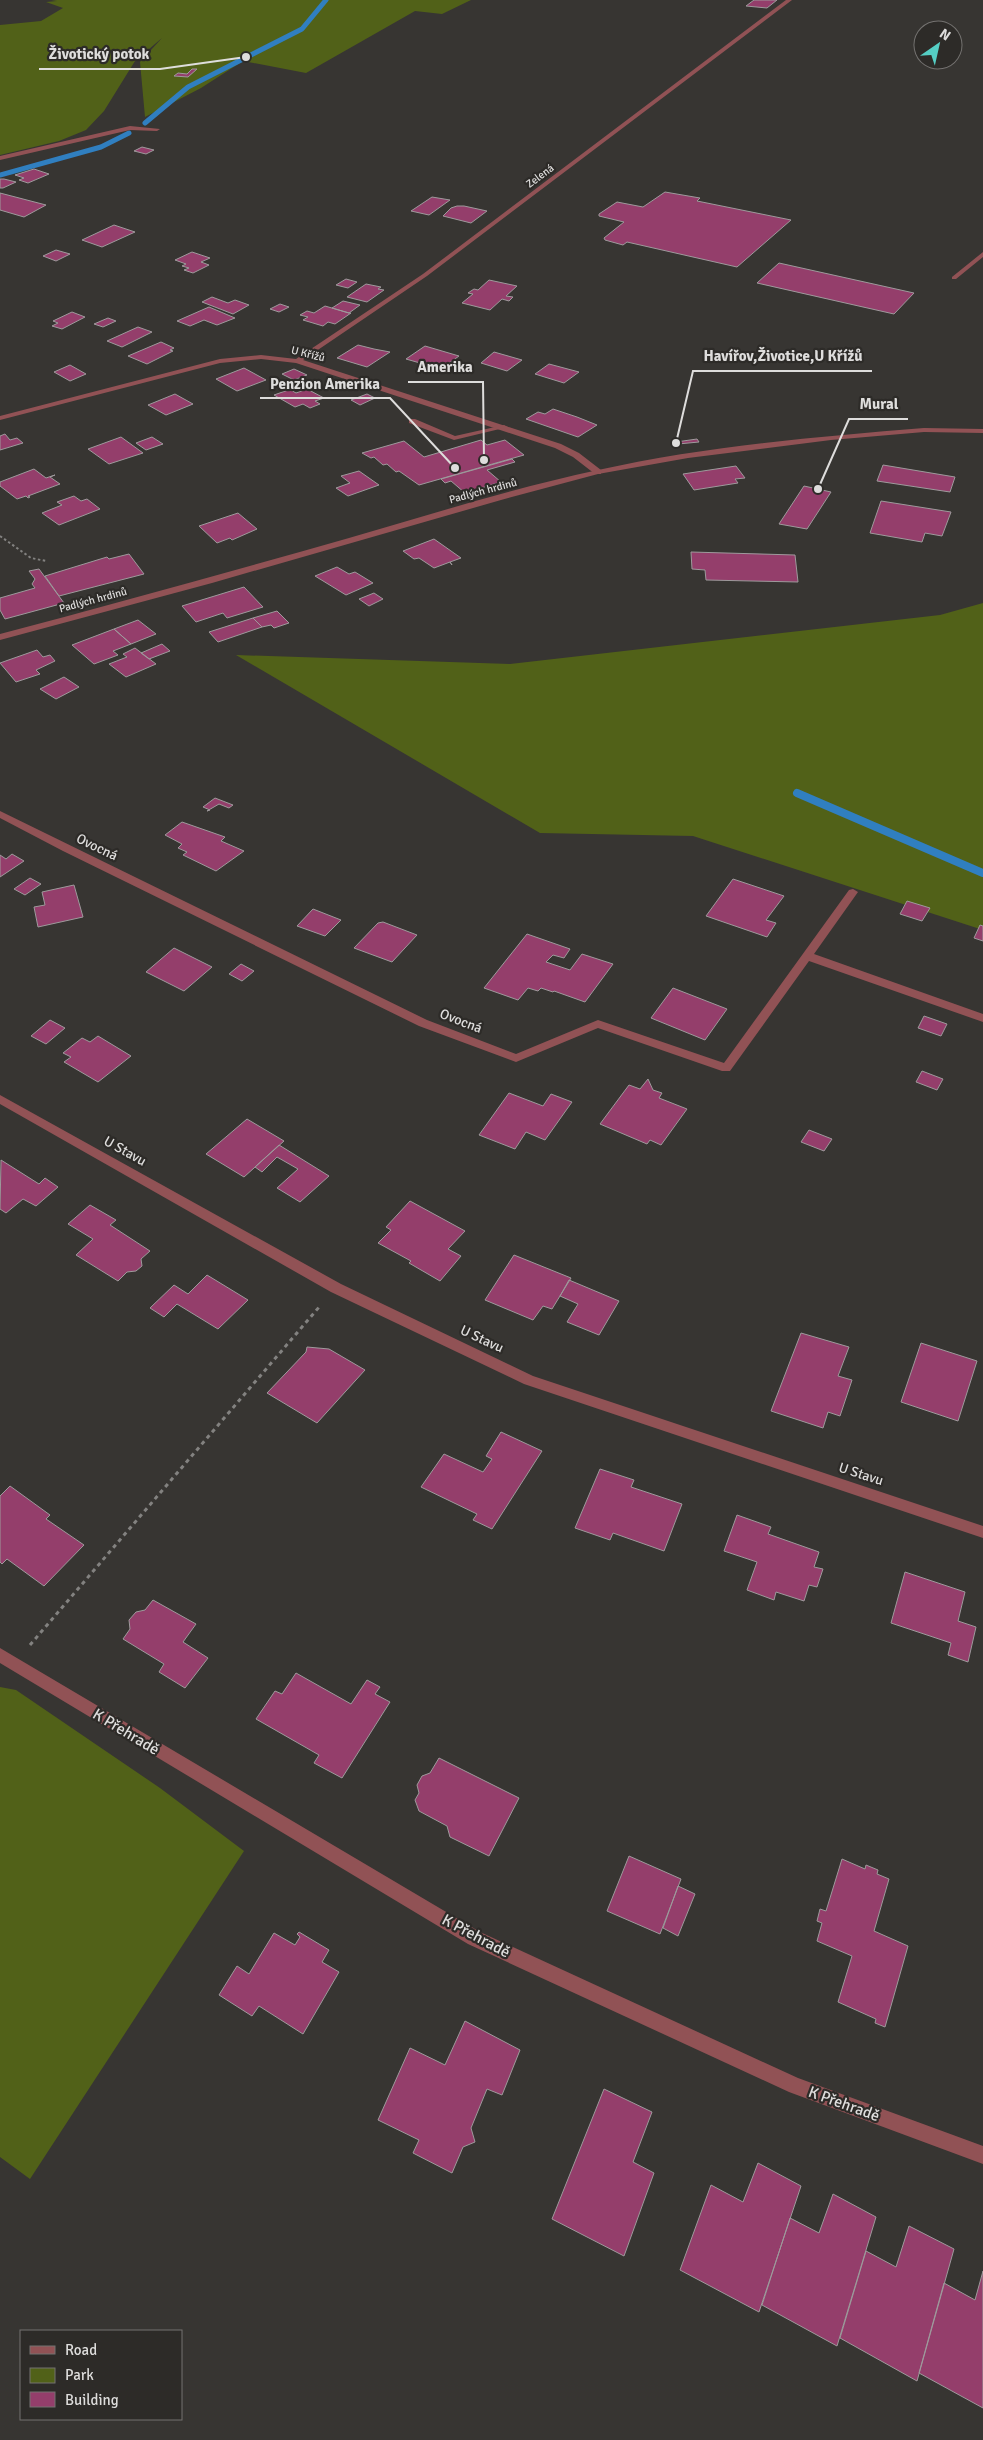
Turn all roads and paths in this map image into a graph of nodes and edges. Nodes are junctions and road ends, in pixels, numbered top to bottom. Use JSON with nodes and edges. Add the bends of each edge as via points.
{"nodes":[{"id":1,"x":789,"y":0,"type":"edge"},
{"id":2,"x":157,"y":129,"type":"dead end"},
{"id":3,"x":0,"y":158,"type":"edge"},
{"id":4,"x":983,"y":254,"type":"edge"},
{"id":5,"x":954,"y":278,"type":"dead end"},
{"id":6,"x":297,"y":361,"type":"junction"},
{"id":7,"x":0,"y":418,"type":"edge"},
{"id":8,"x":412,"y":421,"type":"dead end"},
{"id":9,"x":504,"y":427,"type":"junction"},
{"id":10,"x":983,"y":431,"type":"edge"},
{"id":11,"x":598,"y":472,"type":"junction"},
{"id":12,"x":0,"y":536,"type":"edge"},
{"id":13,"x":46,"y":561,"type":"dead end"},
{"id":14,"x":0,"y":637,"type":"edge"},
{"id":15,"x":0,"y":814,"type":"edge"},
{"id":16,"x":853,"y":892,"type":"dead end"},
{"id":17,"x":807,"y":956,"type":"junction"},
{"id":18,"x":983,"y":1018,"type":"edge"},
{"id":19,"x":0,"y":1099,"type":"edge"},
{"id":20,"x":336,"y":1288,"type":"junction"},
{"id":21,"x":983,"y":1532,"type":"edge"},
{"id":22,"x":7,"y":1660,"type":"edge"},
{"id":23,"x":983,"y":2155,"type":"edge"}],
"edges":[{"from":1,"to":6,"type":"street","name":"Zelená","via":[[426,275]]},
{"from":2,"to":3,"type":"street","via":[[130,128]]},
{"from":4,"to":5,"type":"street"},
{"from":6,"to":7,"type":"street","name":"U Křížů","via":[[261,357],[220,361]]},
{"from":6,"to":9,"type":"street","name":"U Křížů"},
{"from":8,"to":9,"type":"street","via":[[454,438]]},
{"from":9,"to":11,"type":"street","name":"U Křížů","via":[[558,446]]},
{"from":10,"to":11,"type":"street","name":"Padlých hrdinů","via":[[924,430],[831,438],[688,456]]},
{"from":11,"to":14,"type":"street","name":"Padlých hrdinů"},
{"from":12,"to":13,"type":"path","via":[[31,558]]},
{"from":15,"to":17,"type":"street","name":"Ovocná","via":[[414,1019],[516,1058],[598,1024],[726,1068]]},
{"from":16,"to":17,"type":"street","name":"Ovocná"},
{"from":17,"to":18,"type":"street"},
{"from":19,"to":20,"type":"street","name":"U Stavu"},
{"from":20,"to":21,"type":"street","name":"U Stavu","via":[[529,1380]]},
{"from":20,"to":22,"type":"path"},
{"from":22,"to":23,"type":"street","name":"K Přehradě","via":[[474,1938],[795,2086]]}]}
